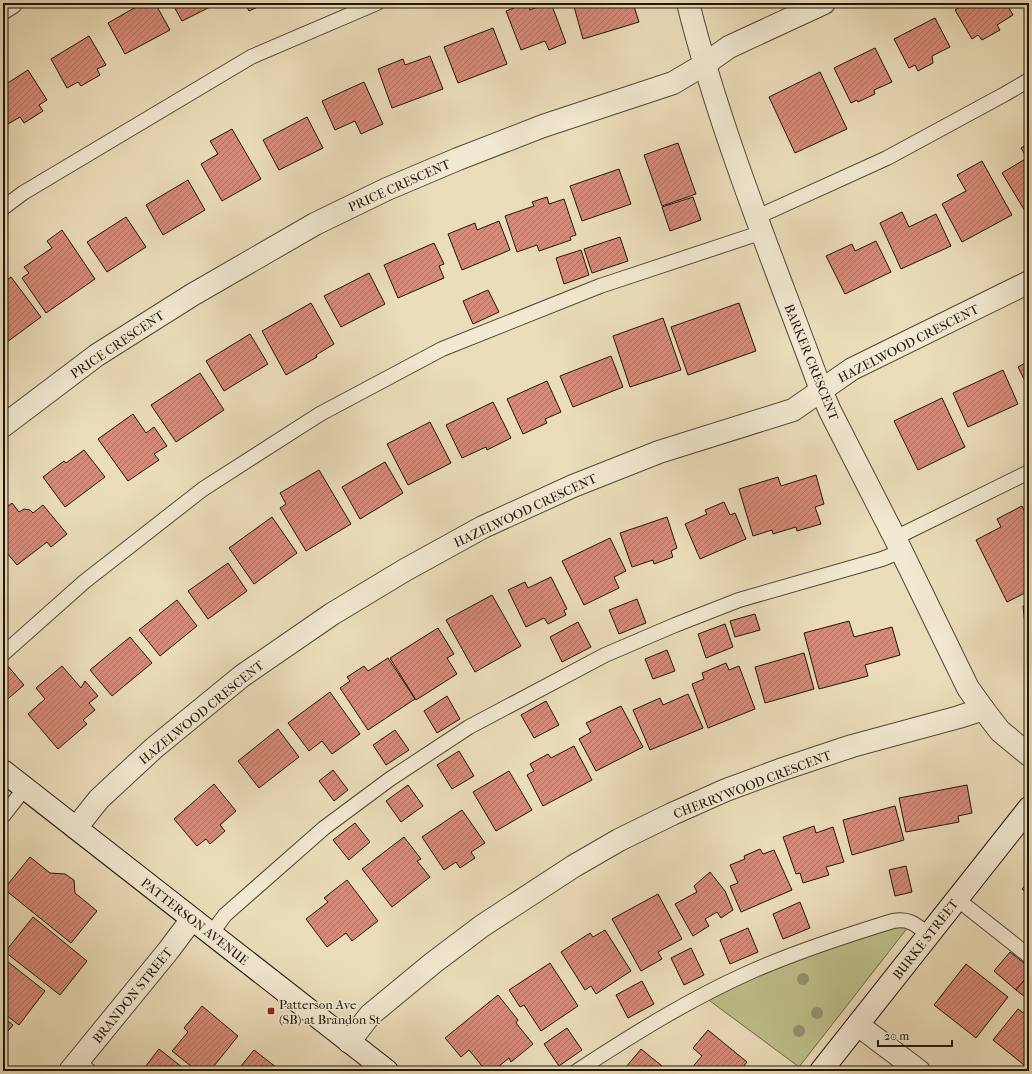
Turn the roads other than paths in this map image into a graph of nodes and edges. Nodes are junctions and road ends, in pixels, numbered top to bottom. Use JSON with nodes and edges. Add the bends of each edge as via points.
{"nodes":[{"id":1,"x":11,"y":3,"type":"edge"},
{"id":2,"x":377,"y":3,"type":"edge"},
{"id":3,"x":688,"y":3,"type":"edge"},
{"id":4,"x":824,"y":3,"type":"edge"},
{"id":5,"x":3,"y":8,"type":"edge"},
{"id":6,"x":705,"y":64,"type":"junction"},
{"id":7,"x":1029,"y":80,"type":"edge"},
{"id":8,"x":3,"y":208,"type":"edge"},
{"id":9,"x":760,"y":224,"type":"junction"},
{"id":10,"x":1029,"y":282,"type":"edge"},
{"id":11,"x":820,"y":390,"type":"junction"},
{"id":12,"x":3,"y":426,"type":"edge"},
{"id":13,"x":1029,"y":472,"type":"edge"},
{"id":14,"x":899,"y":544,"type":"junction"},
{"id":15,"x":3,"y":654,"type":"edge"},
{"id":16,"x":983,"y":709,"type":"junction"},
{"id":17,"x":1029,"y":755,"type":"edge"},
{"id":18,"x":3,"y":771,"type":"edge"},
{"id":19,"x":25,"y":788,"type":"junction"},
{"id":20,"x":1029,"y":808,"type":"edge"},
{"id":21,"x":3,"y":816,"type":"edge"},
{"id":22,"x":76,"y":828,"type":"junction"},
{"id":23,"x":957,"y":899,"type":"junction"},
{"id":24,"x":192,"y":919,"type":"junction"},
{"id":25,"x":211,"y":934,"type":"junction"},
{"id":26,"x":929,"y":935,"type":"junction"},
{"id":27,"x":1029,"y":956,"type":"edge"},
{"id":28,"x":858,"y":1025,"type":"junction"},
{"id":29,"x":349,"y":1042,"type":"junction"},
{"id":30,"x":79,"y":1068,"type":"edge"},
{"id":31,"x":387,"y":1071,"type":"edge"},
{"id":32,"x":577,"y":1071,"type":"edge"},
{"id":33,"x":822,"y":1071,"type":"edge"},
{"id":34,"x":919,"y":1071,"type":"edge"}],
"edges":[{"from":1,"to":5,"type":"street"},
{"from":2,"to":8,"type":"lane","via":[[251,58],[23,193]]},
{"from":3,"to":6,"type":"street","name":"BARKER CRESCENT"},
{"from":4,"to":6,"type":"street","name":"PRICE CRESCENT","via":[[729,48]]},
{"from":6,"to":9,"type":"street","name":"BARKER CRESCENT"},
{"from":6,"to":12,"type":"street","name":"PRICE CRESCENT","via":[[674,83],[543,126],[458,159],[387,189],[315,224],[192,295],[97,355]]},
{"from":7,"to":9,"type":"lane"},
{"from":9,"to":11,"type":"street","name":"BARKER CRESCENT"},
{"from":9,"to":15,"type":"lane","via":[[442,349],[320,414],[203,489],[84,582]]},
{"from":10,"to":11,"type":"street","name":"HAZELWOOD CRESCENT","via":[[852,369]]},
{"from":11,"to":14,"type":"street","name":"BARKER CRESCENT"},
{"from":11,"to":22,"type":"street","name":"HAZELWOOD CRESCENT","via":[[793,410],[659,452],[573,486],[483,527],[405,570],[332,614],[242,676],[154,748],[99,799]]},
{"from":13,"to":14,"type":"lane"},
{"from":14,"to":16,"type":"street","name":"BARKER CRESCENT","via":[[968,688]]},
{"from":14,"to":25,"type":"lane","via":[[882,560],[739,600],[675,625],[605,655],[470,727],[390,779],[324,828],[225,915]]},
{"from":16,"to":17,"type":"street","name":"BARKER CRESCENT","via":[[1000,731]]},
{"from":16,"to":29,"type":"street","name":"CHERRYWOOD CRESCENT","via":[[852,746],[780,770],[726,790],[619,840],[567,870],[482,926],[370,1016]]},
{"from":18,"to":19,"type":"street","name":"PATTERSON AVENUE"},
{"from":19,"to":21,"type":"lane"},
{"from":19,"to":22,"type":"street","name":"PATTERSON AVENUE"},
{"from":20,"to":23,"type":"street","name":"BURKE STREET"},
{"from":22,"to":24,"type":"street","name":"PATTERSON AVENUE"},
{"from":23,"to":26,"type":"street","name":"BURKE STREET"},
{"from":23,"to":27,"type":"lane"},
{"from":24,"to":25,"type":"street","name":"PATTERSON AVENUE"},
{"from":24,"to":30,"type":"street","name":"BRANDON STREET"},
{"from":25,"to":29,"type":"street","name":"PATTERSON AVENUE"},
{"from":26,"to":28,"type":"street","name":"BURKE STREET"},
{"from":26,"to":32,"type":"lane","via":[[909,920],[894,920],[795,954],[702,995]]},
{"from":28,"to":33,"type":"street","name":"BURKE STREET"},
{"from":28,"to":34,"type":"street"},
{"from":29,"to":31,"type":"street","name":"PATTERSON AVENUE"}]}
